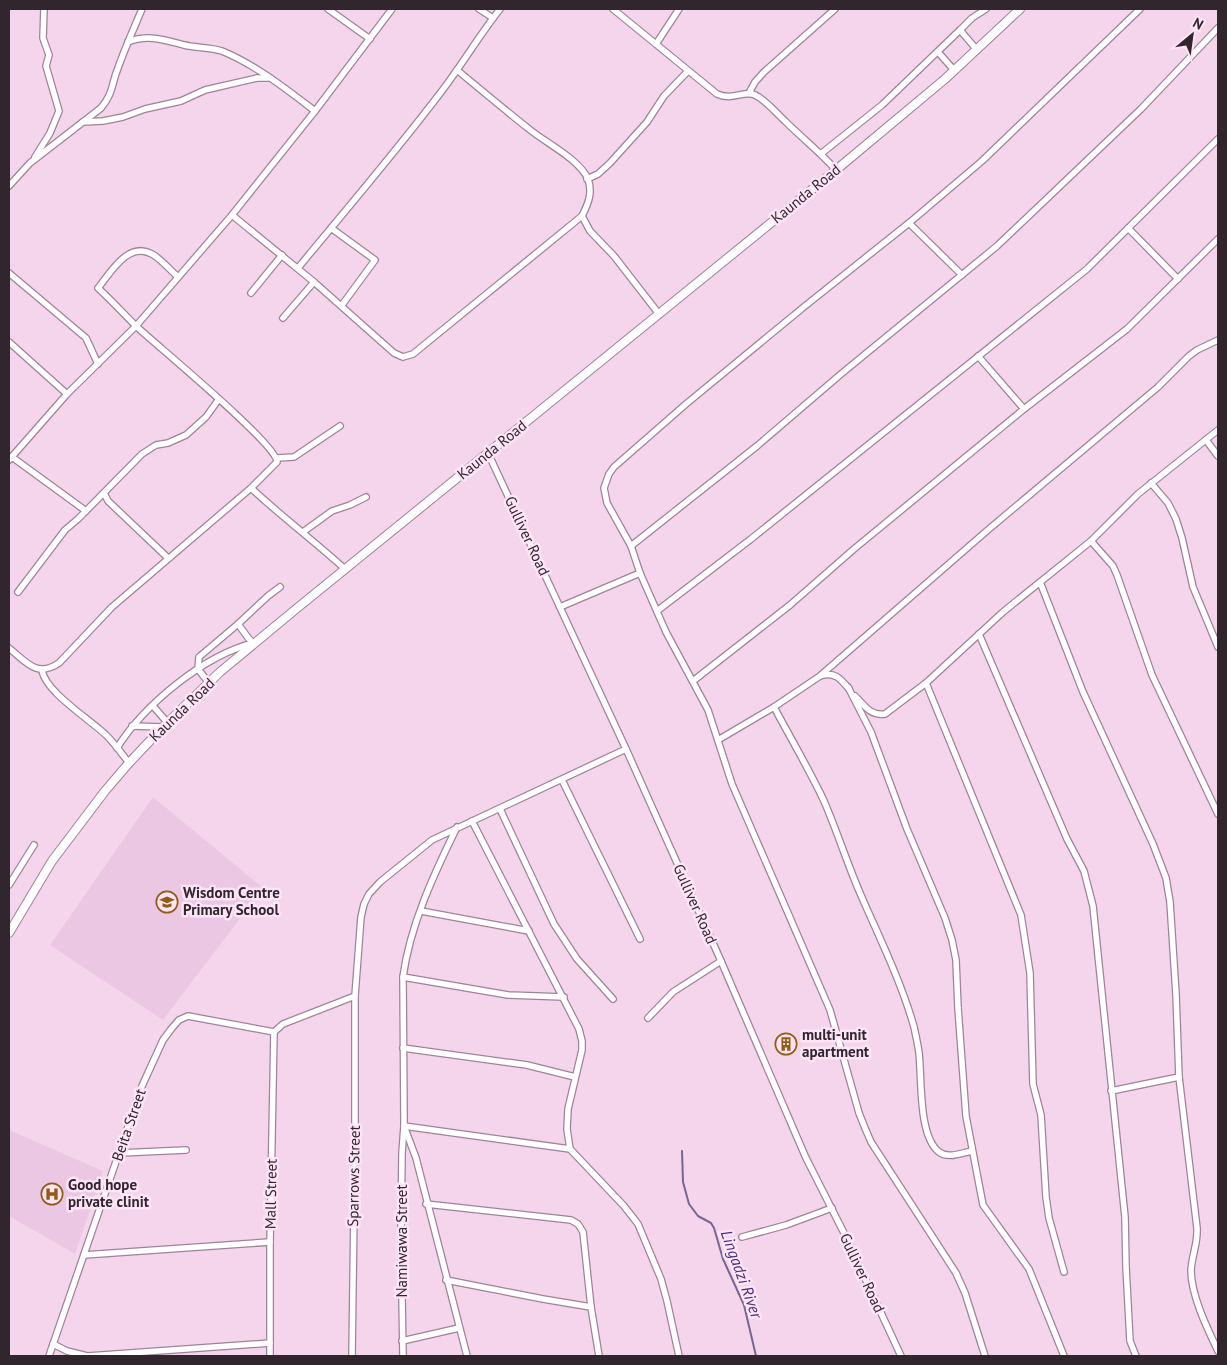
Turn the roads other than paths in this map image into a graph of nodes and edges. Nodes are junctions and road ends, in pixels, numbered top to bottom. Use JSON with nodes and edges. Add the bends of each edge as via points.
{"nodes":[{"id":1,"x":44,"y":9,"type":"edge"},
{"id":2,"x":142,"y":9,"type":"edge"},
{"id":3,"x":328,"y":9,"type":"edge"},
{"id":4,"x":392,"y":9,"type":"edge"},
{"id":5,"x":479,"y":9,"type":"edge"},
{"id":6,"x":500,"y":9,"type":"edge"},
{"id":7,"x":613,"y":9,"type":"edge"},
{"id":8,"x":679,"y":9,"type":"edge"},
{"id":9,"x":835,"y":9,"type":"edge"},
{"id":10,"x":986,"y":9,"type":"edge"},
{"id":11,"x":1020,"y":9,"type":"edge"},
{"id":12,"x":1140,"y":9,"type":"edge"},
{"id":13,"x":492,"y":18,"type":"junction"},
{"id":14,"x":1218,"y":28,"type":"edge"},
{"id":15,"x":960,"y":30,"type":"junction"},
{"id":16,"x":370,"y":39,"type":"junction"},
{"id":17,"x":128,"y":42,"type":"junction"},
{"id":18,"x":656,"y":44,"type":"junction"},
{"id":19,"x":976,"y":50,"type":"junction"},
{"id":20,"x":938,"y":52,"type":"junction"},
{"id":21,"x":457,"y":70,"type":"junction"},
{"id":22,"x":954,"y":70,"type":"junction"},
{"id":23,"x":688,"y":71,"type":"junction"},
{"id":24,"x":270,"y":78,"type":"junction"},
{"id":25,"x":749,"y":93,"type":"junction"},
{"id":26,"x":315,"y":111,"type":"junction"},
{"id":27,"x":82,"y":122,"type":"junction"},
{"id":28,"x":1218,"y":139,"type":"edge"},
{"id":29,"x":822,"y":153,"type":"junction"},
{"id":30,"x":30,"y":163,"type":"junction"},
{"id":31,"x":836,"y":170,"type":"junction"},
{"id":32,"x":588,"y":179,"type":"junction"},
{"id":33,"x":9,"y":186,"type":"edge"},
{"id":34,"x":232,"y":215,"type":"junction"},
{"id":35,"x":582,"y":216,"type":"junction"},
{"id":36,"x":909,"y":223,"type":"junction"},
{"id":37,"x":331,"y":228,"type":"junction"},
{"id":38,"x":1128,"y":228,"type":"junction"},
{"id":39,"x":1218,"y":239,"type":"edge"},
{"id":40,"x":282,"y":255,"type":"junction"},
{"id":41,"x":298,"y":268,"type":"junction"},
{"id":42,"x":9,"y":273,"type":"edge"},
{"id":43,"x":962,"y":275,"type":"junction"},
{"id":44,"x":178,"y":277,"type":"junction"},
{"id":45,"x":1178,"y":279,"type":"junction"},
{"id":46,"x":314,"y":282,"type":"junction"},
{"id":47,"x":251,"y":293,"type":"dead end"},
{"id":48,"x":342,"y":305,"type":"junction"},
{"id":49,"x":660,"y":314,"type":"junction"},
{"id":50,"x":284,"y":318,"type":"dead end"},
{"id":51,"x":136,"y":326,"type":"junction"},
{"id":52,"x":1218,"y":340,"type":"edge"},
{"id":53,"x":9,"y":342,"type":"edge"},
{"id":54,"x":978,"y":356,"type":"junction"},
{"id":55,"x":98,"y":364,"type":"junction"},
{"id":56,"x":67,"y":394,"type":"junction"},
{"id":57,"x":220,"y":399,"type":"junction"},
{"id":58,"x":1024,"y":409,"type":"junction"},
{"id":59,"x":340,"y":426,"type":"dead end"},
{"id":60,"x":1218,"y":430,"type":"edge"},
{"id":61,"x":1206,"y":440,"type":"junction"},
{"id":62,"x":488,"y":452,"type":"junction"},
{"id":63,"x":1218,"y":456,"type":"edge"},
{"id":64,"x":10,"y":458,"type":"edge"},
{"id":65,"x":277,"y":458,"type":"junction"},
{"id":66,"x":1151,"y":483,"type":"junction"},
{"id":67,"x":251,"y":488,"type":"junction"},
{"id":68,"x":104,"y":494,"type":"junction"},
{"id":69,"x":366,"y":497,"type":"dead end"},
{"id":70,"x":86,"y":511,"type":"junction"},
{"id":71,"x":303,"y":532,"type":"junction"},
{"id":72,"x":1092,"y":541,"type":"junction"},
{"id":73,"x":630,"y":546,"type":"junction"},
{"id":74,"x":168,"y":558,"type":"junction"},
{"id":75,"x":345,"y":569,"type":"junction"},
{"id":76,"x":640,"y":573,"type":"junction"},
{"id":77,"x":1040,"y":582,"type":"junction"},
{"id":78,"x":280,"y":587,"type":"dead end"},
{"id":79,"x":18,"y":592,"type":"dead end"},
{"id":80,"x":560,"y":607,"type":"junction"},
{"id":81,"x":657,"y":611,"type":"junction"},
{"id":82,"x":238,"y":624,"type":"junction"},
{"id":83,"x":980,"y":634,"type":"junction"},
{"id":84,"x":254,"y":643,"type":"junction"},
{"id":85,"x":1218,"y":647,"type":"edge"},
{"id":86,"x":9,"y":648,"type":"edge"},
{"id":87,"x":198,"y":669,"type":"junction"},
{"id":88,"x":42,"y":670,"type":"junction"},
{"id":89,"x":820,"y":676,"type":"junction"},
{"id":90,"x":693,"y":681,"type":"junction"},
{"id":91,"x":209,"y":683,"type":"junction"},
{"id":92,"x":926,"y":683,"type":"junction"},
{"id":93,"x":848,"y":687,"type":"junction"},
{"id":94,"x":153,"y":706,"type":"junction"},
{"id":95,"x":774,"y":707,"type":"junction"},
{"id":96,"x":165,"y":724,"type":"junction"},
{"id":97,"x":132,"y":726,"type":"junction"},
{"id":98,"x":718,"y":740,"type":"junction"},
{"id":99,"x":117,"y":748,"type":"junction"},
{"id":100,"x":626,"y":750,"type":"junction"},
{"id":101,"x":129,"y":763,"type":"junction"},
{"id":102,"x":562,"y":780,"type":"junction"},
{"id":103,"x":500,"y":809,"type":"junction"},
{"id":104,"x":1218,"y":814,"type":"edge"},
{"id":105,"x":472,"y":821,"type":"junction"},
{"id":106,"x":457,"y":827,"type":"junction"},
{"id":107,"x":34,"y":845,"type":"dead end"},
{"id":108,"x":9,"y":885,"type":"edge"},
{"id":109,"x":421,"y":911,"type":"junction"},
{"id":110,"x":529,"y":931,"type":"junction"},
{"id":111,"x":9,"y":932,"type":"edge"},
{"id":112,"x":640,"y":939,"type":"dead end"},
{"id":113,"x":721,"y":961,"type":"junction"},
{"id":114,"x":403,"y":977,"type":"junction"},
{"id":115,"x":355,"y":996,"type":"junction"},
{"id":116,"x":564,"y":997,"type":"junction"},
{"id":117,"x":613,"y":999,"type":"dead end"},
{"id":118,"x":648,"y":1018,"type":"dead end"},
{"id":119,"x":274,"y":1032,"type":"junction"},
{"id":120,"x":403,"y":1048,"type":"junction"},
{"id":121,"x":575,"y":1077,"type":"junction"},
{"id":122,"x":1178,"y":1077,"type":"junction"},
{"id":123,"x":1111,"y":1091,"type":"junction"},
{"id":124,"x":404,"y":1126,"type":"junction"},
{"id":125,"x":570,"y":1149,"type":"junction"},
{"id":126,"x":186,"y":1150,"type":"dead end"},
{"id":127,"x":972,"y":1151,"type":"junction"},
{"id":128,"x":120,"y":1153,"type":"junction"},
{"id":129,"x":426,"y":1204,"type":"junction"},
{"id":130,"x":832,"y":1208,"type":"junction"},
{"id":131,"x":742,"y":1238,"type":"dead end"},
{"id":132,"x":270,"y":1242,"type":"junction"},
{"id":133,"x":84,"y":1255,"type":"junction"},
{"id":134,"x":1064,"y":1272,"type":"dead end"},
{"id":135,"x":446,"y":1280,"type":"junction"},
{"id":136,"x":591,"y":1307,"type":"junction"},
{"id":137,"x":459,"y":1328,"type":"junction"},
{"id":138,"x":402,"y":1341,"type":"junction"},
{"id":139,"x":270,"y":1343,"type":"junction"},
{"id":140,"x":53,"y":1344,"type":"junction"},
{"id":141,"x":1218,"y":1351,"type":"edge"},
{"id":142,"x":167,"y":1353,"type":"edge"},
{"id":143,"x":49,"y":1356,"type":"edge"},
{"id":144,"x":87,"y":1356,"type":"edge"},
{"id":145,"x":270,"y":1356,"type":"edge"},
{"id":146,"x":352,"y":1356,"type":"edge"},
{"id":147,"x":403,"y":1356,"type":"edge"},
{"id":148,"x":467,"y":1356,"type":"edge"},
{"id":149,"x":599,"y":1356,"type":"edge"},
{"id":150,"x":679,"y":1356,"type":"edge"},
{"id":151,"x":901,"y":1356,"type":"edge"},
{"id":152,"x":985,"y":1356,"type":"edge"},
{"id":153,"x":1064,"y":1356,"type":"edge"},
{"id":154,"x":1136,"y":1356,"type":"edge"}],
"edges":[{"from":1,"to":30,"type":"street","via":[[43,38],[49,55],[46,66],[59,111],[50,133]]},
{"from":2,"to":17,"type":"street"},
{"from":3,"to":16,"type":"street"},
{"from":4,"to":16,"type":"street"},
{"from":5,"to":13,"type":"street"},
{"from":6,"to":13,"type":"street"},
{"from":7,"to":18,"type":"street"},
{"from":8,"to":18,"type":"street"},
{"from":9,"to":25,"type":"street","via":[[764,72]]},
{"from":10,"to":15,"type":"street"},
{"from":11,"to":19,"type":"main road","name":"Kaunda Road"},
{"from":12,"to":36,"type":"street","via":[[982,162]]},
{"from":13,"to":21,"type":"street"},
{"from":14,"to":43,"type":"street","via":[[1025,222]]},
{"from":15,"to":19,"type":"street"},
{"from":15,"to":20,"type":"street"},
{"from":16,"to":26,"type":"street"},
{"from":17,"to":24,"type":"street","via":[[144,37],[157,38],[221,51]]},
{"from":17,"to":27,"type":"street","via":[[108,99]]},
{"from":18,"to":23,"type":"street"},
{"from":19,"to":22,"type":"main road","name":"Kaunda Road"},
{"from":20,"to":22,"type":"street"},
{"from":20,"to":29,"type":"street"},
{"from":21,"to":32,"type":"street","via":[[570,158]]},
{"from":21,"to":37,"type":"street","via":[[399,147]]},
{"from":22,"to":31,"type":"main road","name":"Kaunda Road"},
{"from":23,"to":25,"type":"street","via":[[724,97]]},
{"from":23,"to":32,"type":"street","via":[[610,163]]},
{"from":24,"to":26,"type":"street"},
{"from":24,"to":27,"type":"street","via":[[234,82],[123,117]]},
{"from":25,"to":29,"type":"street","via":[[761,98]]},
{"from":26,"to":34,"type":"street"},
{"from":27,"to":30,"type":"street"},
{"from":28,"to":38,"type":"street"},
{"from":29,"to":31,"type":"street"},
{"from":30,"to":33,"type":"street"},
{"from":31,"to":49,"type":"main road","name":"Kaunda Road"},
{"from":32,"to":35,"type":"street","via":[[590,194]]},
{"from":34,"to":40,"type":"street"},
{"from":34,"to":44,"type":"street"},
{"from":35,"to":48,"type":"street","via":[[413,354],[403,357],[394,353]]},
{"from":35,"to":49,"type":"street","via":[[590,231]]},
{"from":36,"to":43,"type":"street"},
{"from":36,"to":73,"type":"street","via":[[700,392],[614,467],[606,481],[605,496]]},
{"from":37,"to":41,"type":"street"},
{"from":37,"to":48,"type":"street","via":[[375,260]]},
{"from":38,"to":45,"type":"street"},
{"from":38,"to":54,"type":"street","via":[[1087,269]]},
{"from":39,"to":45,"type":"street"},
{"from":40,"to":41,"type":"street"},
{"from":40,"to":47,"type":"street"},
{"from":41,"to":46,"type":"street"},
{"from":42,"to":55,"type":"street","via":[[86,338]]},
{"from":43,"to":73,"type":"street","via":[[757,446]]},
{"from":44,"to":51,"type":"street"},
{"from":44,"to":51,"type":"street","via":[[152,254],[134,250],[126,254],[98,288]]},
{"from":45,"to":58,"type":"street","via":[[1127,330]]},
{"from":46,"to":48,"type":"street"},
{"from":46,"to":50,"type":"street"},
{"from":49,"to":62,"type":"main road","name":"Kaunda Road"},
{"from":51,"to":55,"type":"street"},
{"from":51,"to":57,"type":"street"},
{"from":52,"to":89,"type":"street","via":[[1189,356],[1158,387]]},
{"from":53,"to":56,"type":"street"},
{"from":54,"to":58,"type":"street"},
{"from":54,"to":81,"type":"street"},
{"from":55,"to":56,"type":"street"},
{"from":56,"to":64,"type":"street"},
{"from":57,"to":65,"type":"street"},
{"from":57,"to":68,"type":"street","via":[[195,428],[168,443],[150,448]]},
{"from":58,"to":90,"type":"street","via":[[790,605]]},
{"from":59,"to":65,"type":"street","via":[[294,457]]},
{"from":60,"to":61,"type":"street"},
{"from":61,"to":63,"type":"street"},
{"from":61,"to":66,"type":"street"},
{"from":62,"to":75,"type":"main road","name":"Kaunda Road"},
{"from":62,"to":80,"type":"street","name":"Gulliver Road"},
{"from":64,"to":70,"type":"street"},
{"from":65,"to":67,"type":"street","via":[[275,466]]},
{"from":66,"to":72,"type":"street"},
{"from":66,"to":85,"type":"street","via":[[1168,503],[1176,519],[1193,586]]},
{"from":67,"to":71,"type":"street"},
{"from":67,"to":74,"type":"street"},
{"from":68,"to":70,"type":"street"},
{"from":68,"to":74,"type":"street"},
{"from":69,"to":71,"type":"street","via":[[332,511]]},
{"from":70,"to":79,"type":"street","via":[[65,530]]},
{"from":71,"to":75,"type":"street"},
{"from":72,"to":77,"type":"street"},
{"from":72,"to":104,"type":"street","via":[[1113,566],[1152,676]]},
{"from":73,"to":76,"type":"street"},
{"from":74,"to":88,"type":"street","via":[[112,607],[58,663]]},
{"from":75,"to":84,"type":"main road","name":"Kaunda Road"},
{"from":76,"to":80,"type":"street"},
{"from":76,"to":81,"type":"street"},
{"from":77,"to":83,"type":"street"},
{"from":77,"to":122,"type":"street","via":[[1083,692],[1166,878],[1176,994]]},
{"from":78,"to":82,"type":"street"},
{"from":80,"to":100,"type":"street","name":"Gulliver Road"},
{"from":81,"to":90,"type":"street"},
{"from":82,"to":84,"type":"street"},
{"from":82,"to":87,"type":"street","via":[[199,658]]},
{"from":83,"to":92,"type":"street"},
{"from":83,"to":123,"type":"street","via":[[1084,872],[1093,906]]},
{"from":84,"to":87,"type":"street","via":[[236,648]]},
{"from":84,"to":91,"type":"main road","name":"Kaunda Road"},
{"from":86,"to":88,"type":"street","via":[[31,666]]},
{"from":87,"to":91,"type":"street"},
{"from":87,"to":94,"type":"street"},
{"from":88,"to":99,"type":"street","via":[[45,680]]},
{"from":89,"to":93,"type":"street","via":[[836,675]]},
{"from":89,"to":95,"type":"street"},
{"from":90,"to":98,"type":"street"},
{"from":91,"to":96,"type":"main road","name":"Kaunda Road"},
{"from":92,"to":93,"type":"street","via":[[885,714],[879,715],[867,709]]},
{"from":92,"to":134,"type":"street","via":[[1021,915],[1030,973],[1034,1084],[1041,1115],[1046,1197]]},
{"from":93,"to":127,"type":"street","via":[[871,732],[952,940],[966,1116]]},
{"from":94,"to":96,"type":"street"},
{"from":94,"to":97,"type":"street"},
{"from":95,"to":98,"type":"street"},
{"from":95,"to":127,"type":"street","via":[[825,804],[904,997],[919,1054],[927,1132],[938,1152],[945,1156]]},
{"from":96,"to":97,"type":"street"},
{"from":96,"to":101,"type":"main road","name":"Kaunda Road"},
{"from":97,"to":99,"type":"street"},
{"from":98,"to":152,"type":"street","via":[[732,784],[830,1010],[859,1113],[871,1142],[956,1273]]},
{"from":99,"to":101,"type":"street"},
{"from":100,"to":102,"type":"street","name":"Sparrows Street"},
{"from":100,"to":113,"type":"street","name":"Gulliver Road"},
{"from":101,"to":111,"type":"main road","name":"Kaunda Road","via":[[52,861]]},
{"from":102,"to":103,"type":"street","name":"Sparrows Street"},
{"from":102,"to":112,"type":"street"},
{"from":103,"to":105,"type":"street","name":"Sparrows Street"},
{"from":103,"to":117,"type":"street","via":[[554,924],[577,959]]},
{"from":105,"to":106,"type":"street","name":"Sparrows Street"},
{"from":105,"to":110,"type":"street"},
{"from":106,"to":109,"type":"street"},
{"from":106,"to":115,"type":"street","name":"Sparrows Street","via":[[415,852],[369,894],[361,917]]},
{"from":107,"to":108,"type":"street"},
{"from":109,"to":110,"type":"street"},
{"from":109,"to":114,"type":"street","via":[[410,941]]},
{"from":110,"to":116,"type":"street"},
{"from":113,"to":118,"type":"street","via":[[674,992]]},
{"from":113,"to":130,"type":"street","name":"Gulliver Road","via":[[806,1158]]},
{"from":114,"to":116,"type":"street","via":[[508,995]]},
{"from":114,"to":120,"type":"street"},
{"from":115,"to":119,"type":"street","via":[[283,1024]]},
{"from":115,"to":146,"type":"street","name":"Sparrows Street"},
{"from":116,"to":121,"type":"street","via":[[582,1041]]},
{"from":119,"to":128,"type":"street","name":"Beita Street","via":[[188,1016],[179,1020],[163,1040],[142,1086]]},
{"from":119,"to":132,"type":"street","name":"Mall Street"},
{"from":120,"to":121,"type":"street","via":[[527,1065]]},
{"from":120,"to":124,"type":"street"},
{"from":121,"to":125,"type":"street","via":[[568,1109]]},
{"from":122,"to":123,"type":"street"},
{"from":122,"to":141,"type":"street","via":[[1198,1228],[1191,1269],[1192,1283]]},
{"from":123,"to":154,"type":"street","via":[[1125,1217],[1130,1341]]},
{"from":124,"to":125,"type":"street"},
{"from":124,"to":129,"type":"street","via":[[416,1158]]},
{"from":124,"to":138,"type":"street","name":"Namiwawa Street"},
{"from":125,"to":150,"type":"street","via":[[638,1224],[661,1279]]},
{"from":126,"to":128,"type":"street"},
{"from":127,"to":153,"type":"street","via":[[983,1205],[1029,1270]]},
{"from":128,"to":133,"type":"street","name":"Beita Street"},
{"from":129,"to":135,"type":"street"},
{"from":129,"to":136,"type":"street","via":[[575,1222],[583,1232]]},
{"from":130,"to":131,"type":"street"},
{"from":130,"to":151,"type":"street","name":"Gulliver Road"},
{"from":132,"to":133,"type":"street"},
{"from":132,"to":139,"type":"street","name":"Mall Street"},
{"from":133,"to":140,"type":"street","name":"Beita Street"},
{"from":135,"to":136,"type":"street"},
{"from":135,"to":137,"type":"street"},
{"from":136,"to":149,"type":"street"},
{"from":137,"to":138,"type":"street"},
{"from":137,"to":148,"type":"street"},
{"from":138,"to":147,"type":"street","name":"Namiwawa Street"},
{"from":139,"to":142,"type":"street"},
{"from":139,"to":145,"type":"street","name":"Mall Street"},
{"from":140,"to":143,"type":"street","name":"Beita Street"},
{"from":140,"to":144,"type":"street"},
{"from":142,"to":144,"type":"street"}]}
